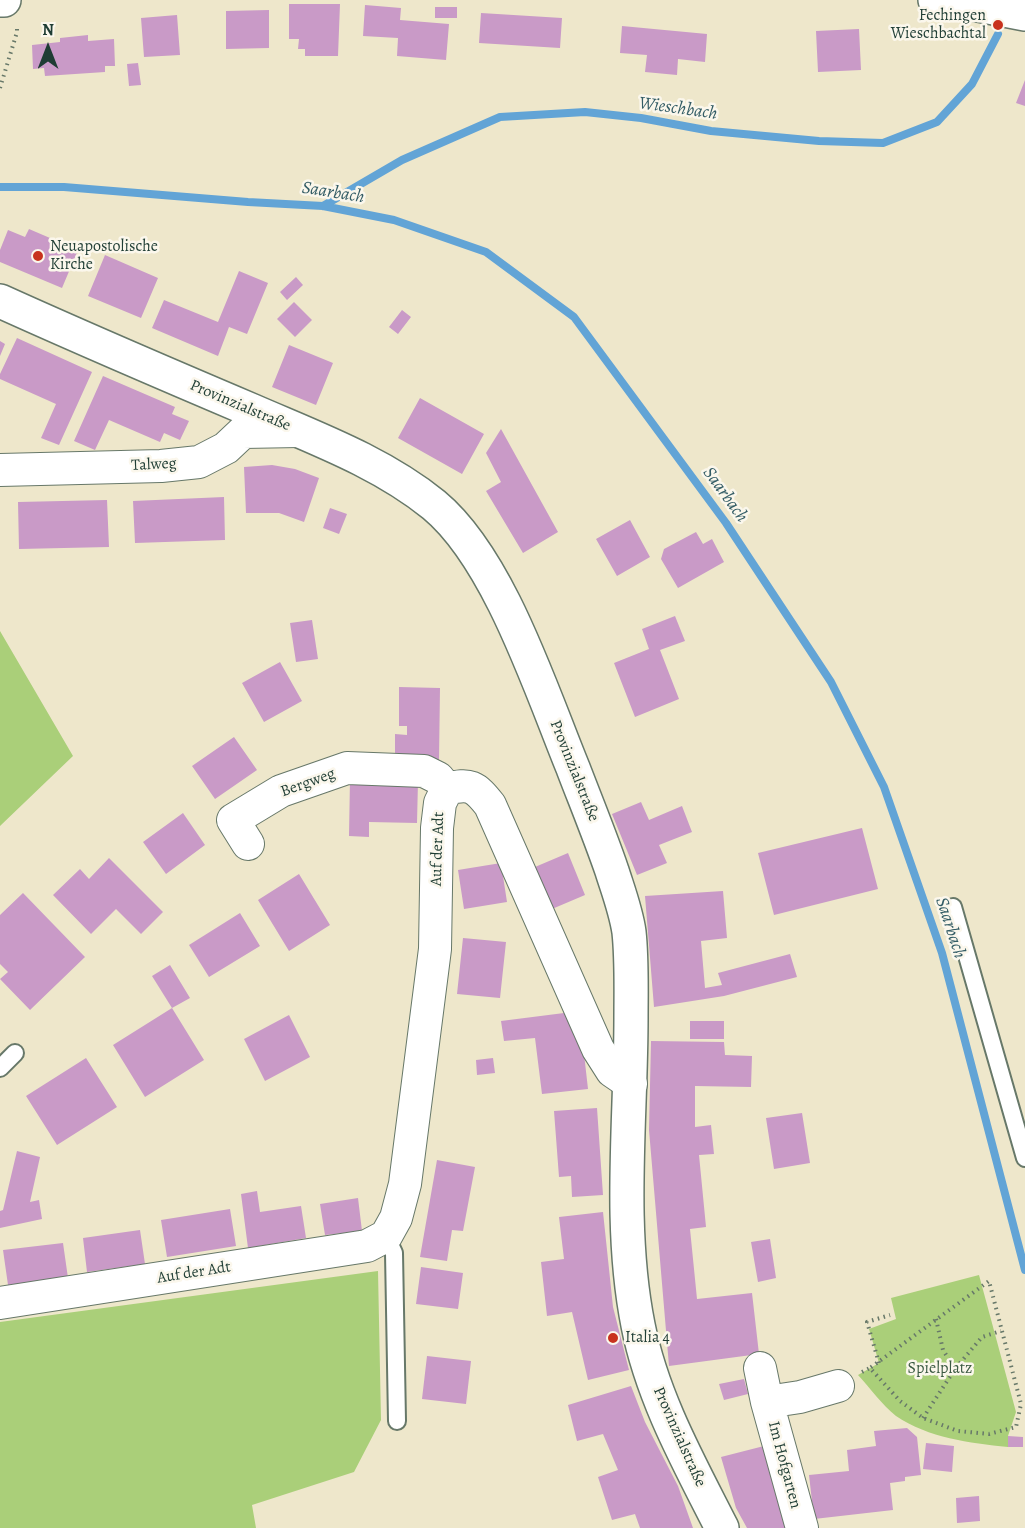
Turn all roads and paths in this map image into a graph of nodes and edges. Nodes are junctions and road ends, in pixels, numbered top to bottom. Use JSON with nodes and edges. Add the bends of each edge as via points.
{"nodes":[{"id":1,"x":935,"y":0,"type":"edge"},
{"id":2,"x":7,"y":7,"type":"edge"},
{"id":3,"x":1025,"y":14,"type":"edge"},
{"id":4,"x":0,"y":88,"type":"edge"},
{"id":5,"x":0,"y":301,"type":"edge"},
{"id":6,"x":299,"y":431,"type":"junction"},
{"id":7,"x":0,"y":470,"type":"edge"},
{"id":8,"x":447,"y":789,"type":"junction"},
{"id":9,"x":248,"y":844,"type":"dead end"},
{"id":10,"x":953,"y":907,"type":"dead end"},
{"id":11,"x":15,"y":1053,"type":"dead end"},
{"id":12,"x":0,"y":1068,"type":"edge"},
{"id":13,"x":631,"y":1084,"type":"junction"},
{"id":14,"x":1025,"y":1158,"type":"edge"},
{"id":15,"x":386,"y":1236,"type":"junction"},
{"id":16,"x":0,"y":1303,"type":"edge"},
{"id":17,"x":890,"y":1315,"type":"dead end"},
{"id":18,"x":936,"y":1319,"type":"junction"},
{"id":19,"x":1001,"y":1331,"type":"junction"},
{"id":20,"x":879,"y":1363,"type":"junction"},
{"id":21,"x":760,"y":1368,"type":"dead end"},
{"id":22,"x":870,"y":1368,"type":"junction"},
{"id":23,"x":955,"y":1369,"type":"junction"},
{"id":24,"x":838,"y":1386,"type":"joint"},
{"id":25,"x":767,"y":1402,"type":"junction"},
{"id":26,"x":1023,"y":1404,"type":"edge"},
{"id":27,"x":923,"y":1418,"type":"junction"},
{"id":28,"x":397,"y":1421,"type":"dead end"},
{"id":29,"x":722,"y":1528,"type":"edge"},
{"id":30,"x":802,"y":1528,"type":"edge"}],
"edges":[{"from":1,"to":3,"type":"main road"},
{"from":2,"to":4,"type":"path","via":[[17,32]]},
{"from":5,"to":6,"type":"main road","name":"Provinzialstraße"},
{"from":6,"to":7,"type":"street","name":"Talweg","via":[[243,432],[226,448],[199,462]]},
{"from":6,"to":13,"type":"main road","name":"Provinzialstraße","via":[[369,463],[435,506],[455,526],[497,590],[559,733],[619,892],[629,931]]},
{"from":8,"to":9,"type":"street","name":"Bergweg","via":[[438,778],[424,771],[347,768],[281,791],[233,820]]},
{"from":8,"to":13,"type":"street","name":"Auf der Adt","via":[[463,785],[478,790],[490,805],[598,1049],[612,1071]]},
{"from":8,"to":15,"type":"street","name":"Auf der Adt","via":[[440,803],[437,828],[435,949],[405,1184],[396,1218]]},
{"from":10,"to":14,"type":"lane"},
{"from":11,"to":12,"type":"lane"},
{"from":13,"to":29,"type":"main road","name":"Provinzialstraße","via":[[628,1258],[638,1328],[672,1430]]},
{"from":15,"to":16,"type":"street","name":"Auf der Adt","via":[[367,1246]]},
{"from":15,"to":28,"type":"lane","via":[[394,1253]]},
{"from":17,"to":20,"type":"path","via":[[867,1322]]},
{"from":18,"to":19,"type":"path","via":[[988,1281]]},
{"from":18,"to":20,"type":"path"},
{"from":18,"to":23,"type":"path","via":[[943,1350]]},
{"from":19,"to":23,"type":"path","via":[[982,1337]]},
{"from":19,"to":26,"type":"path"},
{"from":20,"to":22,"type":"path"},
{"from":21,"to":25,"type":"street","name":"Im Hofgarten"},
{"from":22,"to":24,"type":"path"},
{"from":22,"to":27,"type":"path","via":[[900,1401]]},
{"from":23,"to":27,"type":"path"},
{"from":24,"to":25,"type":"street","name":"Im Hofgarten"},
{"from":25,"to":30,"type":"street","name":"Im Hofgarten"},
{"from":26,"to":27,"type":"path","via":[[1016,1427],[988,1434],[958,1431]]}]}
